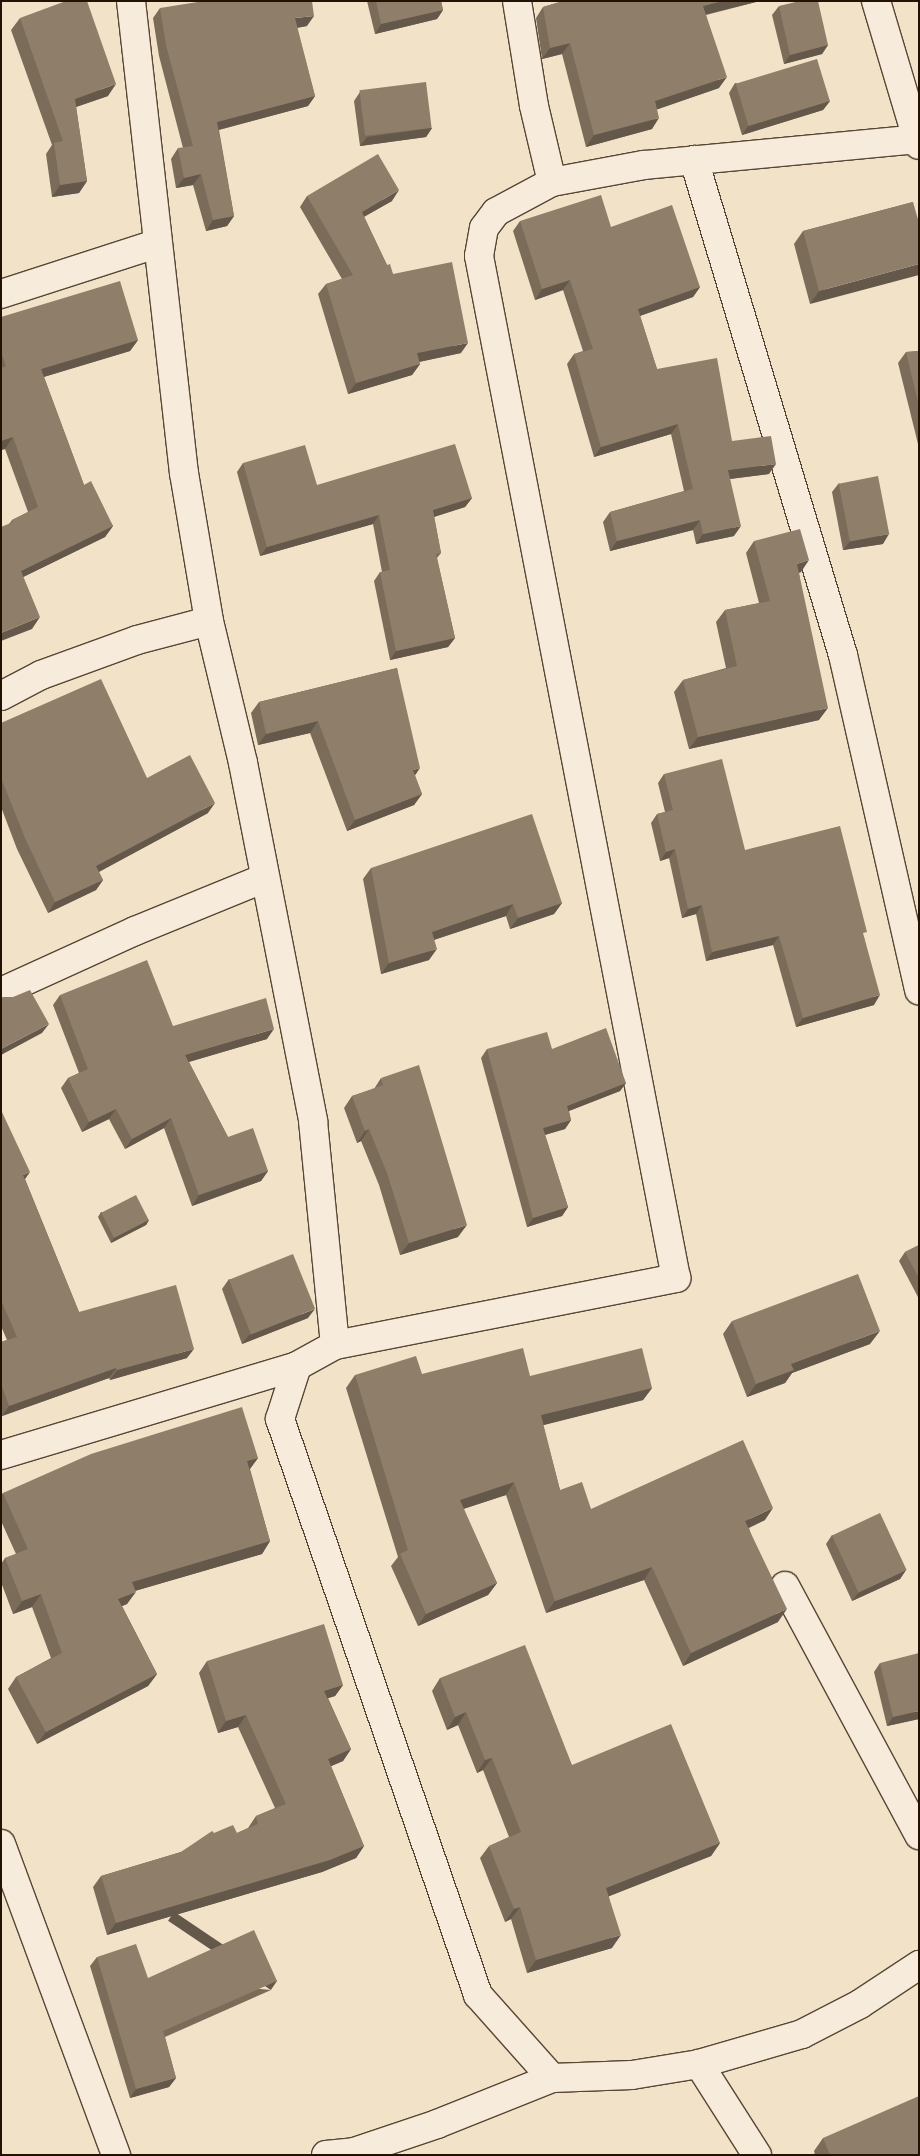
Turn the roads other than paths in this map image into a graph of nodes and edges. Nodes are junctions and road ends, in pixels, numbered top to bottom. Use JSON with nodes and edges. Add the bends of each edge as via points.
{"nodes":[{"id":1,"x":131,"y":1,"type":"edge"},
{"id":2,"x":517,"y":1,"type":"edge"},
{"id":3,"x":876,"y":1,"type":"edge"},
{"id":4,"x":918,"y":142,"type":"edge"},
{"id":5,"x":694,"y":160,"type":"junction"},
{"id":6,"x":552,"y":182,"type":"junction"},
{"id":7,"x":156,"y":244,"type":"junction"},
{"id":8,"x":1,"y":294,"type":"edge"},
{"id":9,"x":209,"y":621,"type":"junction"},
{"id":10,"x":1,"y":696,"type":"edge"},
{"id":11,"x":265,"y":878,"type":"junction"},
{"id":12,"x":919,"y":990,"type":"edge"},
{"id":13,"x":1,"y":992,"type":"edge"},
{"id":14,"x":335,"y":1345,"type":"junction"},
{"id":15,"x":297,"y":1366,"type":"junction"},
{"id":16,"x":1,"y":1455,"type":"edge"},
{"id":17,"x":785,"y":1586,"type":"dead end"},
{"id":18,"x":919,"y":1835,"type":"edge"},
{"id":19,"x":1,"y":1844,"type":"edge"},
{"id":20,"x":919,"y":1965,"type":"edge"},
{"id":21,"x":699,"y":2064,"type":"junction"},
{"id":22,"x":552,"y":2078,"type":"junction"},
{"id":23,"x":355,"y":2153,"type":"edge"},
{"id":24,"x":116,"y":2155,"type":"edge"},
{"id":25,"x":326,"y":2155,"type":"edge"},
{"id":26,"x":757,"y":2155,"type":"edge"}],
"edges":[{"from":1,"to":7,"type":"street"},
{"from":2,"to":6,"type":"street","via":[[534,106]]},
{"from":3,"to":4,"type":"street"},
{"from":4,"to":5,"type":"street"},
{"from":5,"to":6,"type":"street","via":[[644,165]]},
{"from":5,"to":12,"type":"street","via":[[843,655]]},
{"from":6,"to":14,"type":"street","via":[[496,212],[484,228],[479,256],[676,1278]]},
{"from":7,"to":8,"type":"street"},
{"from":7,"to":9,"type":"street","via":[[184,473]]},
{"from":9,"to":10,"type":"street","via":[[137,640],[41,675]]},
{"from":9,"to":11,"type":"street","via":[[243,763]]},
{"from":11,"to":13,"type":"street","via":[[135,931]]},
{"from":11,"to":14,"type":"street","via":[[313,1121]]},
{"from":14,"to":15,"type":"street"},
{"from":15,"to":16,"type":"street"},
{"from":15,"to":22,"type":"street","via":[[280,1419],[478,1995]]},
{"from":17,"to":18,"type":"street"},
{"from":19,"to":24,"type":"street"},
{"from":20,"to":21,"type":"street","via":[[860,2004],[802,2034]]},
{"from":21,"to":22,"type":"street","via":[[632,2075]]},
{"from":21,"to":26,"type":"street"},
{"from":22,"to":23,"type":"street"},
{"from":23,"to":25,"type":"street"}]}
